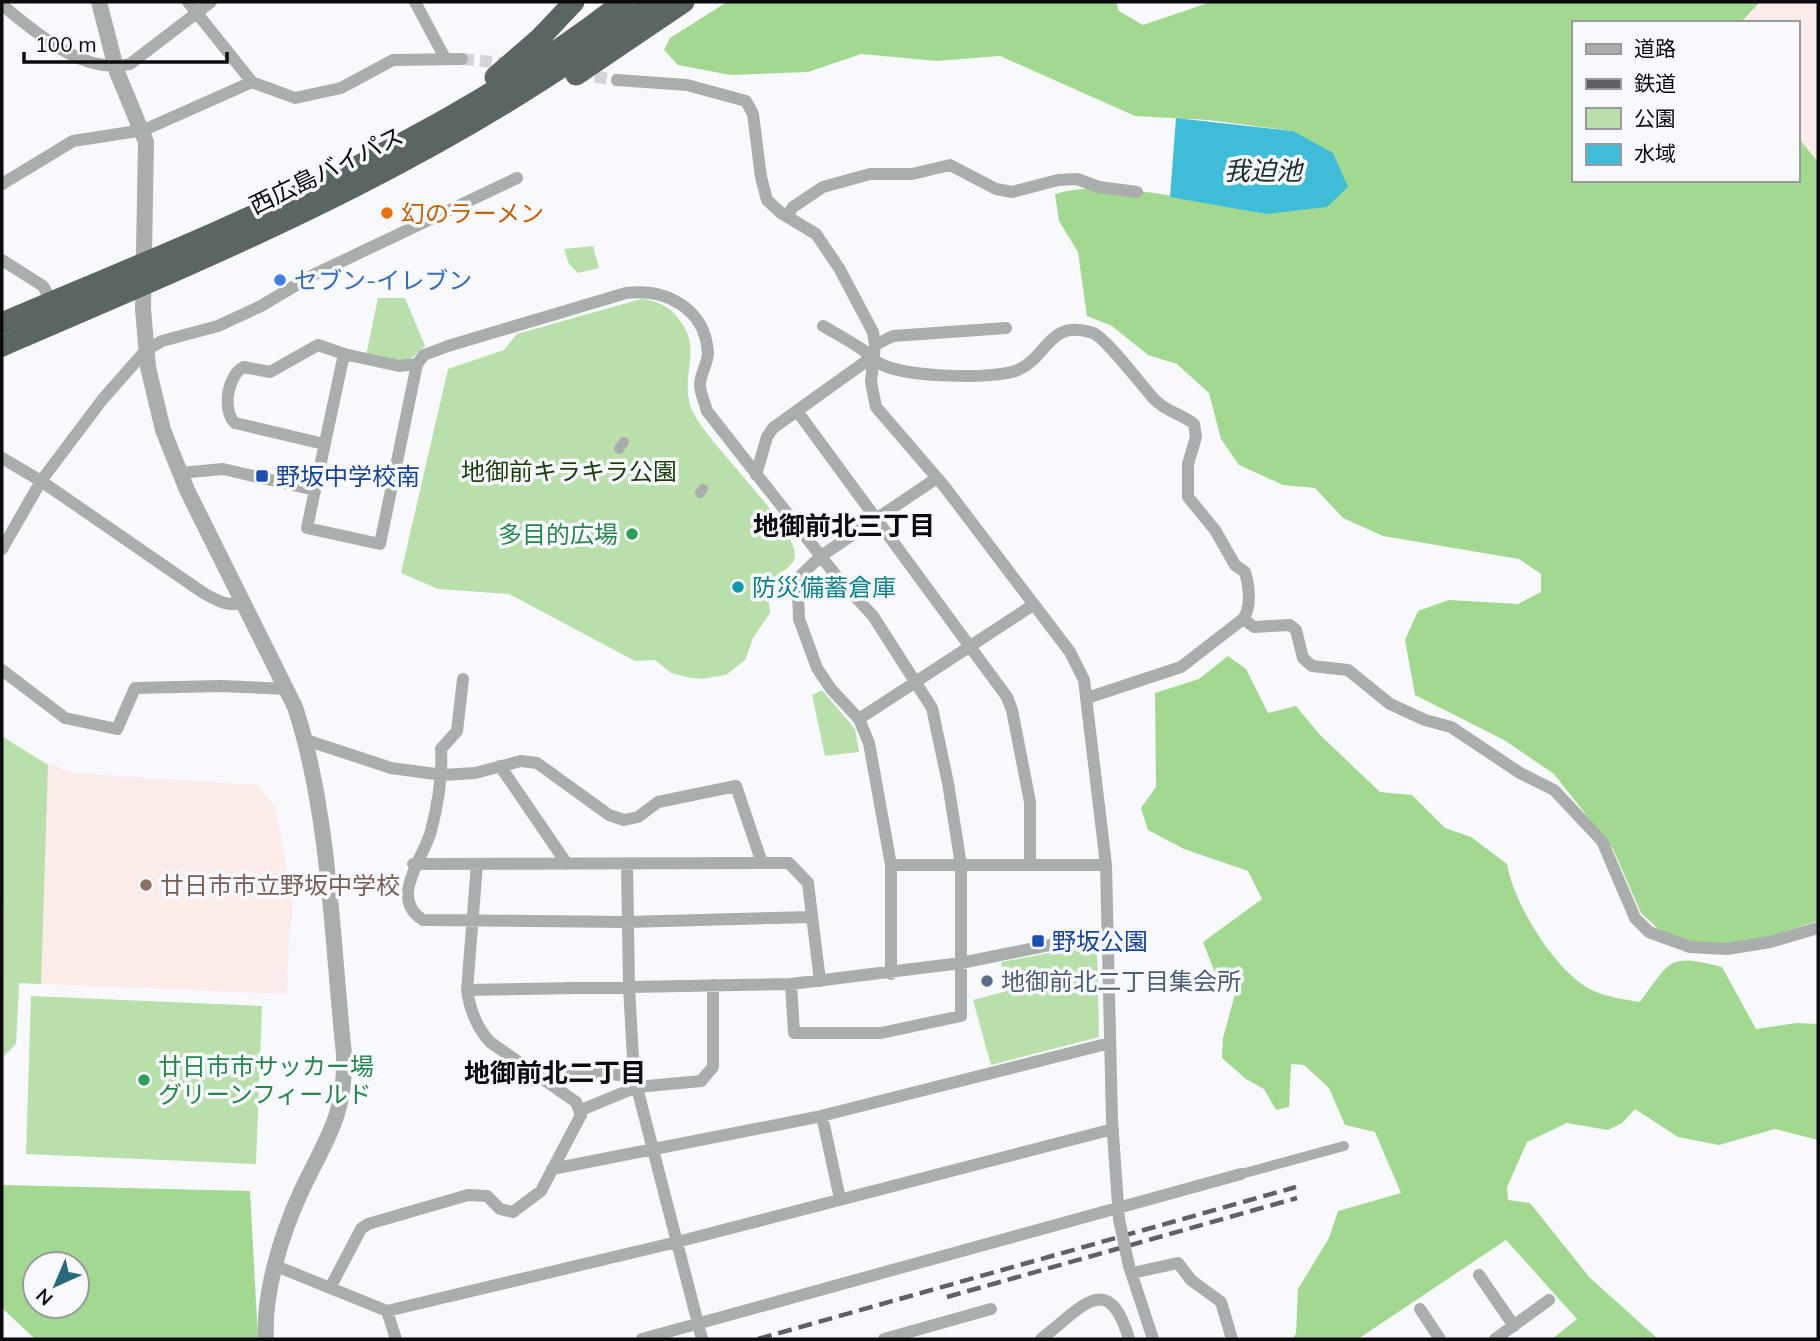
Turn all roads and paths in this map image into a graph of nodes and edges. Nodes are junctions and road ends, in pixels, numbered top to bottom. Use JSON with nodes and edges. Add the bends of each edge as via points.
{"nodes":[{"id":1,"x":99,"y":2,"type":"edge"},
{"id":2,"x":188,"y":2,"type":"edge"},
{"id":3,"x":211,"y":2,"type":"edge"},
{"id":4,"x":415,"y":2,"type":"edge"},
{"id":5,"x":574,"y":2,"type":"edge"},
{"id":6,"x":623,"y":2,"type":"edge"},
{"id":7,"x":653,"y":2,"type":"edge"},
{"id":8,"x":684,"y":2,"type":"edge"},
{"id":9,"x":2,"y":5,"type":"edge"},
{"id":10,"x":197,"y":13,"type":"junction"},
{"id":11,"x":445,"y":58,"type":"junction"},
{"id":12,"x":462,"y":59,"type":"tunnel mouth"},
{"id":13,"x":115,"y":68,"type":"junction"},
{"id":14,"x":617,"y":80,"type":"tunnel mouth"},
{"id":15,"x":252,"y":82,"type":"junction"},
{"id":16,"x":441,"y":124,"type":"junction"},
{"id":17,"x":142,"y":130,"type":"junction"},
{"id":18,"x":411,"y":158,"type":"junction"},
{"id":19,"x":517,"y":178,"type":"dead end"},
{"id":20,"x":2,"y":184,"type":"edge"},
{"id":21,"x":1137,"y":191,"type":"dead end"},
{"id":22,"x":787,"y":216,"type":"junction"},
{"id":23,"x":2,"y":260,"type":"edge"},
{"id":24,"x":145,"y":262,"type":"junction"},
{"id":25,"x":142,"y":285,"type":"junction"},
{"id":26,"x":52,"y":302,"type":"junction"},
{"id":27,"x":2,"y":323,"type":"edge"},
{"id":28,"x":1000,"y":324,"type":"dead end"},
{"id":29,"x":823,"y":326,"type":"dead end"},
{"id":30,"x":2,"y":346,"type":"edge"},
{"id":31,"x":146,"y":350,"type":"junction"},
{"id":32,"x":874,"y":351,"type":"junction"},
{"id":33,"x":344,"y":354,"type":"junction"},
{"id":34,"x":417,"y":364,"type":"junction"},
{"id":35,"x":797,"y":411,"type":"junction"},
{"id":36,"x":324,"y":444,"type":"junction"},
{"id":37,"x":2,"y":458,"type":"edge"},
{"id":38,"x":180,"y":473,"type":"junction"},
{"id":39,"x":756,"y":475,"type":"junction"},
{"id":40,"x":937,"y":478,"type":"junction"},
{"id":41,"x":41,"y":481,"type":"junction"},
{"id":42,"x":315,"y":490,"type":"junction"},
{"id":43,"x":876,"y":519,"type":"junction"},
{"id":44,"x":2,"y":549,"type":"edge"},
{"id":45,"x":821,"y":556,"type":"junction"},
{"id":46,"x":244,"y":602,"type":"junction"},
{"id":47,"x":1033,"y":605,"type":"junction"},
{"id":48,"x":1243,"y":619,"type":"junction"},
{"id":49,"x":970,"y":646,"type":"junction"},
{"id":50,"x":2,"y":670,"type":"edge"},
{"id":51,"x":463,"y":679,"type":"dead end"},
{"id":52,"x":916,"y":681,"type":"junction"},
{"id":53,"x":286,"y":689,"type":"junction"},
{"id":54,"x":1087,"y":698,"type":"junction"},
{"id":55,"x":859,"y":719,"type":"junction"},
{"id":56,"x":306,"y":740,"type":"junction"},
{"id":57,"x":500,"y":766,"type":"junction"},
{"id":58,"x":443,"y":775,"type":"junction"},
{"id":59,"x":762,"y":863,"type":"junction"},
{"id":60,"x":413,"y":864,"type":"junction"},
{"id":61,"x":477,"y":864,"type":"junction"},
{"id":62,"x":567,"y":864,"type":"junction"},
{"id":63,"x":627,"y":864,"type":"junction"},
{"id":64,"x":891,"y":865,"type":"junction"},
{"id":65,"x":961,"y":865,"type":"junction"},
{"id":66,"x":1030,"y":865,"type":"junction"},
{"id":67,"x":1106,"y":865,"type":"junction"},
{"id":68,"x":812,"y":917,"type":"junction"},
{"id":69,"x":472,"y":920,"type":"junction"},
{"id":70,"x":627,"y":922,"type":"junction"},
{"id":71,"x":1818,"y":928,"type":"edge"},
{"id":72,"x":1108,"y":933,"type":"junction"},
{"id":73,"x":961,"y":963,"type":"junction"},
{"id":74,"x":891,"y":974,"type":"junction"},
{"id":75,"x":820,"y":981,"type":"junction"},
{"id":76,"x":791,"y":984,"type":"junction"},
{"id":77,"x":713,"y":985,"type":"junction"},
{"id":78,"x":629,"y":987,"type":"junction"},
{"id":79,"x":467,"y":990,"type":"junction"},
{"id":80,"x":1111,"y":1043,"type":"junction"},
{"id":81,"x":525,"y":1068,"type":"junction"},
{"id":82,"x":636,"y":1081,"type":"junction"},
{"id":83,"x":581,"y":1110,"type":"junction"},
{"id":84,"x":822,"y":1116,"type":"junction"},
{"id":85,"x":1112,"y":1129,"type":"junction"},
{"id":86,"x":1344,"y":1146,"type":"dead end"},
{"id":87,"x":653,"y":1150,"type":"junction"},
{"id":88,"x":552,"y":1169,"type":"junction"},
{"id":89,"x":1241,"y":1174,"type":"joint"},
{"id":90,"x":841,"y":1199,"type":"junction"},
{"id":91,"x":1119,"y":1213,"type":"junction"},
{"id":92,"x":677,"y":1242,"type":"junction"},
{"id":93,"x":276,"y":1266,"type":"junction"},
{"id":94,"x":1130,"y":1270,"type":"junction"},
{"id":95,"x":1479,"y":1275,"type":"dead end"},
{"id":96,"x":330,"y":1288,"type":"junction"},
{"id":97,"x":1549,"y":1300,"type":"dead end"},
{"id":98,"x":1420,"y":1309,"type":"dead end"},
{"id":99,"x":991,"y":1310,"type":"dead end"},
{"id":100,"x":387,"y":1311,"type":"junction"},
{"id":101,"x":1514,"y":1326,"type":"junction"},
{"id":102,"x":700,"y":1333,"type":"edge"},
{"id":103,"x":267,"y":1339,"type":"edge"},
{"id":104,"x":396,"y":1339,"type":"edge"},
{"id":105,"x":642,"y":1339,"type":"edge"},
{"id":106,"x":884,"y":1339,"type":"edge"},
{"id":107,"x":1041,"y":1339,"type":"edge"},
{"id":108,"x":1129,"y":1339,"type":"edge"},
{"id":109,"x":1153,"y":1339,"type":"edge"},
{"id":110,"x":1232,"y":1339,"type":"edge"},
{"id":111,"x":1440,"y":1339,"type":"edge"},
{"id":112,"x":1495,"y":1339,"type":"edge"}],
"edges":[{"from":1,"to":13,"type":"street"},
{"from":2,"to":10,"type":"street"},
{"from":3,"to":10,"type":"street"},
{"from":4,"to":11,"type":"street"},
{"from":5,"to":16,"type":"highway","via":[[540,38]]},
{"from":6,"to":16,"type":"highway","name":"西広島バイパス","via":[[564,46]]},
{"from":7,"to":18,"type":"highway","name":"西広島バイパス","via":[[519,97]]},
{"from":8,"to":18,"type":"highway","via":[[532,101]]},
{"from":9,"to":13,"type":"street","via":[[51,43],[101,67]]},
{"from":10,"to":13,"type":"street","via":[[130,64]]},
{"from":10,"to":15,"type":"street"},
{"from":11,"to":12,"type":"street"},
{"from":11,"to":15,"type":"street","via":[[393,60],[341,88],[295,98]]},
{"from":13,"to":17,"type":"street"},
{"from":14,"to":22,"type":"street","via":[[687,85],[746,101],[753,114],[767,200]]},
{"from":15,"to":17,"type":"street"},
{"from":16,"to":24,"type":"highway","name":"西広島バイパス","via":[[293,197]]},
{"from":17,"to":20,"type":"street","via":[[73,141]]},
{"from":17,"to":24,"type":"street","via":[[146,146]]},
{"from":18,"to":25,"type":"highway","name":"西広島バイパス"},
{"from":19,"to":31,"type":"street","via":[[313,275],[218,326]]},
{"from":21,"to":22,"type":"street","via":[[1099,187],[1077,179],[1012,192],[996,189],[950,165],[912,174],[870,174],[823,187]]},
{"from":22,"to":32,"type":"street","via":[[816,234],[828,250],[873,332]]},
{"from":23,"to":26,"type":"street","via":[[43,286]]},
{"from":24,"to":25,"type":"street"},
{"from":24,"to":26,"type":"highway","name":"西広島バイパス"},
{"from":25,"to":30,"type":"highway","name":"西広島バイパス"},
{"from":25,"to":31,"type":"street"},
{"from":26,"to":27,"type":"highway","name":"西広島バイパス"},
{"from":28,"to":32,"type":"street","via":[[893,337]]},
{"from":29,"to":32,"type":"street"},
{"from":31,"to":38,"type":"street","via":[[157,409]]},
{"from":31,"to":41,"type":"street"},
{"from":32,"to":35,"type":"street"},
{"from":32,"to":40,"type":"street","via":[[871,383],[876,407]]},
{"from":32,"to":48,"type":"street","via":[[881,364],[902,371],[990,376],[1019,369],[1060,333],[1096,334],[1153,399],[1194,424],[1188,497],[1235,565],[1245,572],[1248,612]]},
{"from":33,"to":34,"type":"street","via":[[399,366]]},
{"from":33,"to":36,"type":"street"},
{"from":33,"to":36,"type":"street","via":[[318,345],[270,372],[244,367],[233,377],[227,410],[235,424]]},
{"from":34,"to":39,"type":"street","via":[[424,355],[448,346],[626,293],[648,290],[669,296],[687,308],[702,331],[708,354],[700,385],[707,411]]},
{"from":34,"to":42,"type":"street","via":[[380,544],[307,528]]},
{"from":35,"to":39,"type":"street","via":[[767,437]]},
{"from":35,"to":43,"type":"street"},
{"from":36,"to":42,"type":"street"},
{"from":37,"to":41,"type":"street"},
{"from":38,"to":42,"type":"street","via":[[223,469]]},
{"from":38,"to":46,"type":"street"},
{"from":39,"to":45,"type":"street"},
{"from":40,"to":43,"type":"street"},
{"from":40,"to":47,"type":"street"},
{"from":41,"to":44,"type":"street"},
{"from":41,"to":46,"type":"street","via":[[220,603],[235,606]]},
{"from":43,"to":45,"type":"street"},
{"from":43,"to":49,"type":"street"},
{"from":45,"to":52,"type":"street","via":[[873,616]]},
{"from":45,"to":55,"type":"street","via":[[799,577],[799,619],[817,668]]},
{"from":46,"to":53,"type":"street"},
{"from":47,"to":49,"type":"street"},
{"from":47,"to":54,"type":"street","via":[[1070,652]]},
{"from":48,"to":54,"type":"street","via":[[1181,667]]},
{"from":48,"to":71,"type":"street","via":[[1254,626],[1290,625],[1296,630],[1303,658],[1312,666],[1348,670],[1390,704],[1451,727],[1520,774],[1554,790],[1602,841],[1635,918],[1649,933],[1690,947],[1727,949]]},
{"from":49,"to":52,"type":"street"},
{"from":49,"to":66,"type":"street","via":[[1012,710],[1030,802]]},
{"from":50,"to":53,"type":"street","via":[[65,718],[117,729],[135,688]]},
{"from":51,"to":58,"type":"street","via":[[457,731],[441,749]]},
{"from":52,"to":55,"type":"street"},
{"from":52,"to":65,"type":"street","via":[[932,708]]},
{"from":53,"to":56,"type":"street"},
{"from":54,"to":67,"type":"street"},
{"from":55,"to":64,"type":"street","via":[[869,743]]},
{"from":56,"to":58,"type":"street","via":[[391,768]]},
{"from":56,"to":93,"type":"street","via":[[319,808],[345,1074],[339,1114],[298,1199]]},
{"from":57,"to":58,"type":"street"},
{"from":57,"to":59,"type":"street","via":[[537,763],[609,815],[624,820],[638,817],[658,802],[736,786]]},
{"from":57,"to":62,"type":"street"},
{"from":58,"to":60,"type":"street","via":[[427,843]]},
{"from":59,"to":63,"type":"street"},
{"from":59,"to":68,"type":"street","via":[[789,863],[800,872],[808,883]]},
{"from":60,"to":61,"type":"street"},
{"from":60,"to":69,"type":"street","via":[[408,901],[412,913],[423,920]]},
{"from":61,"to":62,"type":"street"},
{"from":61,"to":69,"type":"street"},
{"from":62,"to":63,"type":"street"},
{"from":63,"to":70,"type":"street"},
{"from":64,"to":65,"type":"street"},
{"from":64,"to":74,"type":"street"},
{"from":65,"to":66,"type":"street"},
{"from":65,"to":73,"type":"street"},
{"from":66,"to":67,"type":"street"},
{"from":67,"to":72,"type":"street"},
{"from":68,"to":70,"type":"street"},
{"from":68,"to":75,"type":"street"},
{"from":69,"to":70,"type":"street"},
{"from":69,"to":79,"type":"street"},
{"from":70,"to":78,"type":"street"},
{"from":72,"to":73,"type":"street"},
{"from":72,"to":80,"type":"street"},
{"from":73,"to":74,"type":"street"},
{"from":73,"to":76,"type":"street","via":[[961,1016],[881,1033],[794,1033]]},
{"from":74,"to":75,"type":"street"},
{"from":75,"to":76,"type":"street"},
{"from":76,"to":77,"type":"street"},
{"from":77,"to":78,"type":"street"},
{"from":77,"to":82,"type":"street","via":[[713,1067],[708,1076],[701,1081]]},
{"from":78,"to":79,"type":"street"},
{"from":78,"to":82,"type":"street"},
{"from":79,"to":81,"type":"street","via":[[481,1032]]},
{"from":80,"to":84,"type":"street"},
{"from":80,"to":85,"type":"street"},
{"from":81,"to":82,"type":"street"},
{"from":81,"to":83,"type":"street"},
{"from":82,"to":83,"type":"street"},
{"from":82,"to":87,"type":"street"},
{"from":83,"to":88,"type":"street"},
{"from":84,"to":87,"type":"street"},
{"from":84,"to":90,"type":"street"},
{"from":85,"to":90,"type":"street"},
{"from":85,"to":91,"type":"street"},
{"from":86,"to":89,"type":"street"},
{"from":87,"to":88,"type":"street"},
{"from":87,"to":92,"type":"street"},
{"from":88,"to":96,"type":"street","via":[[541,1191],[513,1212],[500,1209],[487,1196],[468,1195],[368,1224],[360,1229]]},
{"from":89,"to":91,"type":"street"},
{"from":90,"to":92,"type":"street"},
{"from":91,"to":94,"type":"street","bridge":true},
{"from":91,"to":102,"type":"street"},
{"from":92,"to":100,"type":"street"},
{"from":92,"to":102,"type":"street"},
{"from":93,"to":96,"type":"street"},
{"from":93,"to":103,"type":"street","via":[[266,1309]]},
{"from":94,"to":109,"type":"street"},
{"from":94,"to":110,"type":"street","via":[[1178,1263],[1191,1280],[1221,1302]]},
{"from":95,"to":101,"type":"street"},
{"from":96,"to":100,"type":"street"},
{"from":97,"to":101,"type":"street"},
{"from":98,"to":111,"type":"street"},
{"from":99,"to":106,"type":"street"},
{"from":100,"to":104,"type":"street"},
{"from":101,"to":112,"type":"street"},
{"from":102,"to":105,"type":"street"},
{"from":107,"to":108,"type":"street","via":[[1092,1301],[1103,1298],[1113,1301],[1121,1313]]}]}
